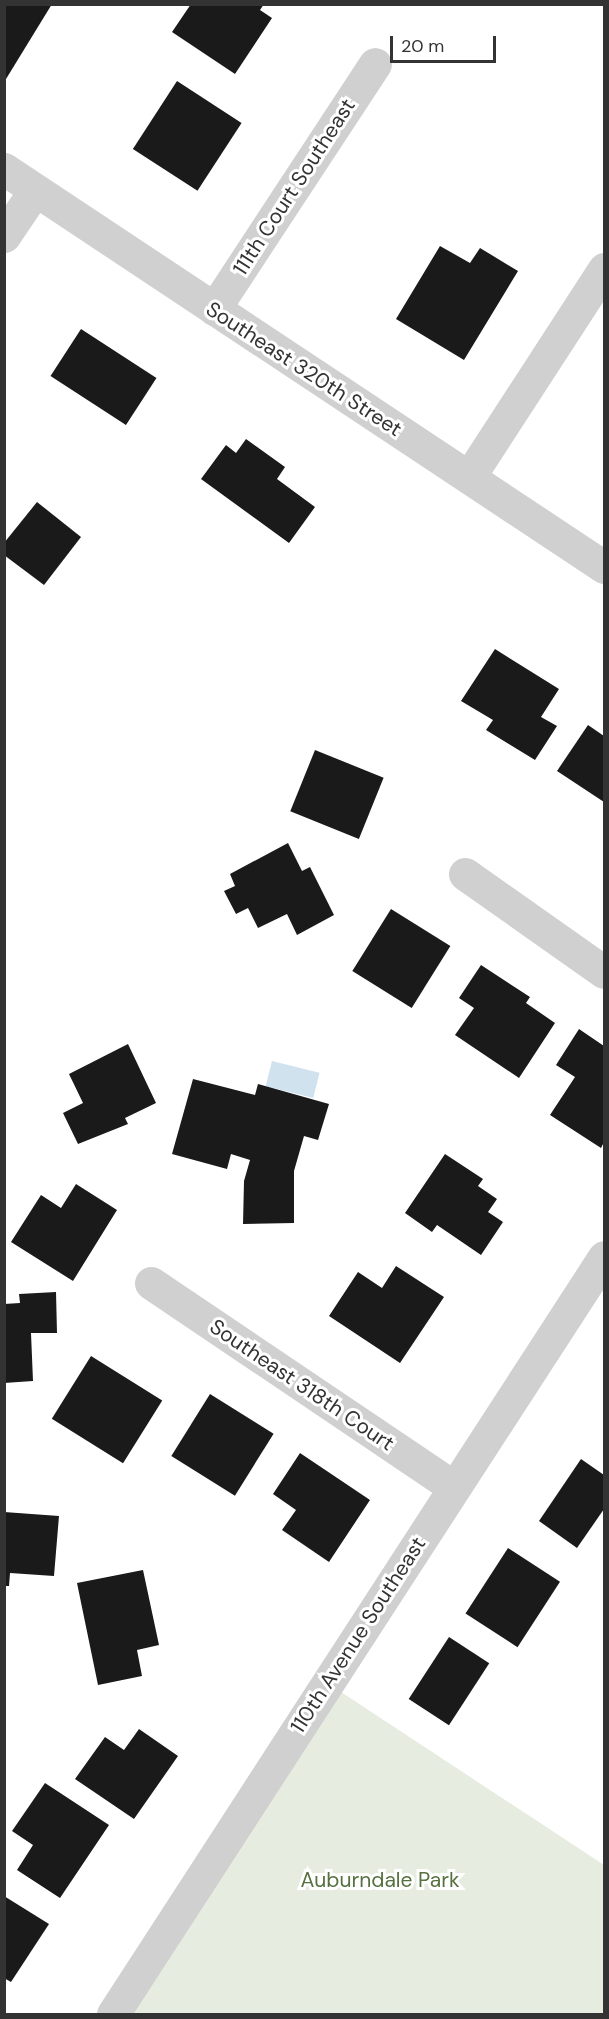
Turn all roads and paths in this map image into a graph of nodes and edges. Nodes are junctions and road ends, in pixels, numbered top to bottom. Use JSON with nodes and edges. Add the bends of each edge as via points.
{"nodes":[{"id":1,"x":375,"y":64,"type":"dead end"},
{"id":2,"x":4,"y":170,"type":"edge"},
{"id":3,"x":35,"y":190,"type":"junction"},
{"id":4,"x":4,"y":237,"type":"edge"},
{"id":5,"x":604,"y":269,"type":"edge"},
{"id":6,"x":214,"y":309,"type":"junction"},
{"id":7,"x":469,"y":477,"type":"junction"},
{"id":8,"x":604,"y":567,"type":"edge"},
{"id":9,"x":465,"y":874,"type":"dead end"},
{"id":10,"x":604,"y":972,"type":"edge"},
{"id":11,"x":604,"y":1257,"type":"edge"},
{"id":12,"x":151,"y":1283,"type":"dead end"},
{"id":13,"x":453,"y":1487,"type":"junction"},
{"id":14,"x":113,"y":2014,"type":"edge"}],
"edges":[{"from":1,"to":6,"type":"street","name":"111th Court Southeast"},
{"from":2,"to":3,"type":"street","name":"Southeast 320th Street"},
{"from":3,"to":4,"type":"street"},
{"from":3,"to":6,"type":"street","name":"Southeast 320th Street"},
{"from":5,"to":7,"type":"street"},
{"from":6,"to":7,"type":"street","name":"Southeast 320th Street"},
{"from":7,"to":8,"type":"street","name":"Southeast 320th Street"},
{"from":9,"to":10,"type":"street"},
{"from":11,"to":13,"type":"street","name":"110th Avenue Southeast"},
{"from":12,"to":13,"type":"street","name":"Southeast 318th Court"},
{"from":13,"to":14,"type":"street","name":"110th Avenue Southeast"}]}
